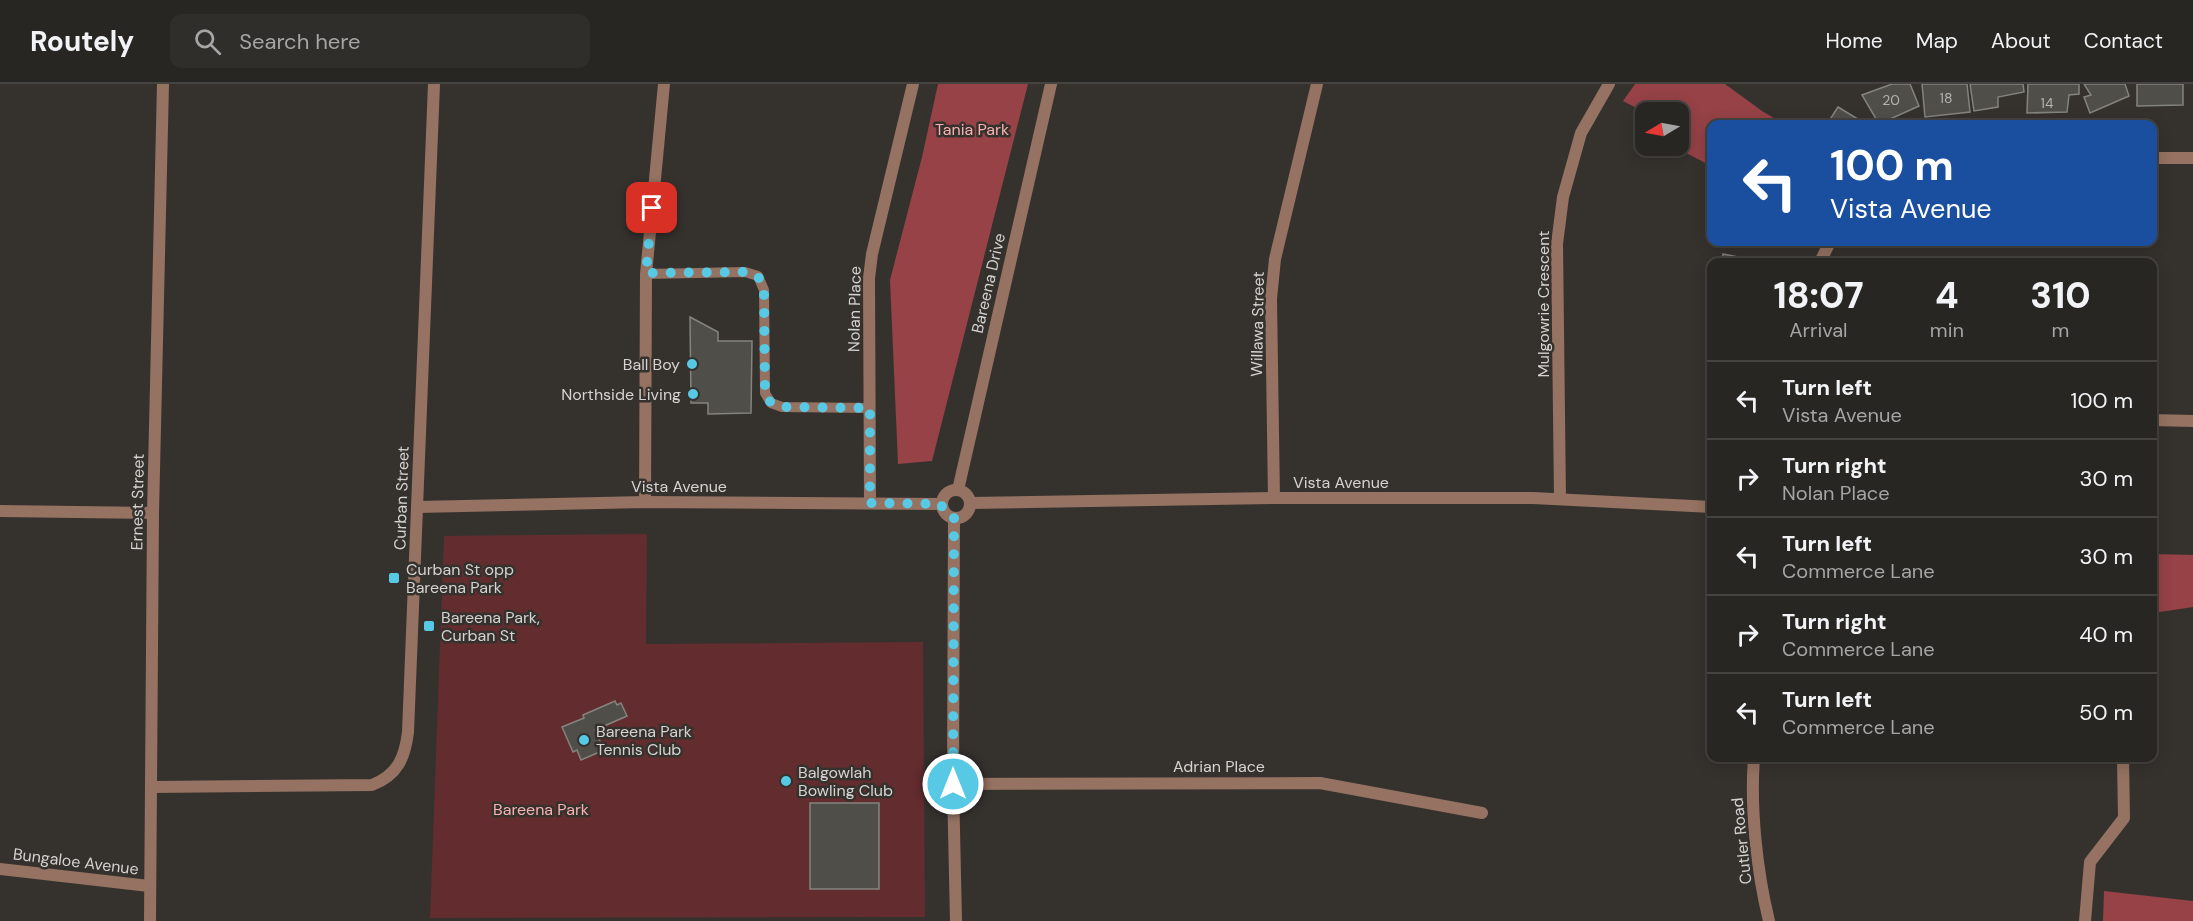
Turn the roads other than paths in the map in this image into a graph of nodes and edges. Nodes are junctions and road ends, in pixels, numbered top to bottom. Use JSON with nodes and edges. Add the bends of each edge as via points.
{"nodes":[{"id":1,"x":163,"y":84,"type":"edge"},
{"id":2,"x":434,"y":84,"type":"edge"},
{"id":3,"x":664,"y":84,"type":"edge"},
{"id":4,"x":913,"y":84,"type":"edge"},
{"id":5,"x":1051,"y":84,"type":"edge"},
{"id":6,"x":1317,"y":84,"type":"edge"},
{"id":7,"x":1609,"y":84,"type":"edge"},
{"id":8,"x":2157,"y":158,"type":"edge"},
{"id":9,"x":2193,"y":158,"type":"edge"},
{"id":10,"x":646,"y":273,"type":"junction"},
{"id":11,"x":870,"y":408,"type":"junction"},
{"id":12,"x":2157,"y":420,"type":"edge"},
{"id":13,"x":2193,"y":421,"type":"edge"},
{"id":14,"x":958,"y":490,"type":"junction"},
{"id":15,"x":1274,"y":498,"type":"junction"},
{"id":16,"x":1560,"y":499,"type":"junction"},
{"id":17,"x":645,"y":502,"type":"junction"},
{"id":18,"x":870,"y":503,"type":"junction"},
{"id":19,"x":970,"y":503,"type":"junction"},
{"id":20,"x":941,"y":504,"type":"junction"},
{"id":21,"x":417,"y":507,"type":"junction"},
{"id":22,"x":1707,"y":507,"type":"edge"},
{"id":23,"x":0,"y":512,"type":"edge"},
{"id":24,"x":153,"y":513,"type":"junction"},
{"id":25,"x":954,"y":518,"type":"junction"},
{"id":26,"x":1754,"y":762,"type":"edge"},
{"id":27,"x":2123,"y":762,"type":"edge"},
{"id":28,"x":953,"y":784,"type":"junction"},
{"id":29,"x":151,"y":787,"type":"junction"},
{"id":30,"x":1482,"y":813,"type":"dead end"},
{"id":31,"x":0,"y":869,"type":"edge"},
{"id":32,"x":149,"y":886,"type":"junction"},
{"id":33,"x":150,"y":921,"type":"edge"},
{"id":34,"x":956,"y":921,"type":"edge"},
{"id":35,"x":1768,"y":921,"type":"edge"},
{"id":36,"x":2085,"y":921,"type":"edge"}],
"edges":[{"from":1,"to":24,"type":"street","name":"Ernest Street"},
{"from":2,"to":21,"type":"street","name":"Curban Street"},
{"from":3,"to":10,"type":"street"},
{"from":4,"to":11,"type":"street","name":"Nolan Place","via":[[871,262]]},
{"from":5,"to":14,"type":"street","name":"Bareena Drive"},
{"from":6,"to":15,"type":"street","name":"Willawa Street","via":[[1275,259],[1271,299]]},
{"from":7,"to":16,"type":"street","name":"Mulgowrie Crescent","via":[[1581,133],[1563,197],[1557,244]]},
{"from":8,"to":9,"type":"street"},
{"from":10,"to":11,"type":"lane","via":[[745,272],[758,276],[764,290],[765,393],[771,403],[782,407]]},
{"from":10,"to":17,"type":"street"},
{"from":11,"to":18,"type":"street","name":"Nolan Place"},
{"from":12,"to":13,"type":"street"},
{"from":14,"to":19,"type":"street","via":[[965,493]]},
{"from":14,"to":20,"type":"street","via":[[946,493]]},
{"from":15,"to":16,"type":"street","name":"Vista Avenue"},
{"from":15,"to":19,"type":"street","name":"Vista Avenue"},
{"from":16,"to":22,"type":"street","name":"Vista Avenue"},
{"from":17,"to":18,"type":"street","name":"Vista Avenue"},
{"from":17,"to":21,"type":"street","name":"Vista Avenue"},
{"from":18,"to":20,"type":"street","name":"Vista Avenue"},
{"from":19,"to":25,"type":"street","via":[[965,515]]},
{"from":20,"to":25,"type":"street","via":[[944,512]]},
{"from":21,"to":29,"type":"street","name":"Curban Street","via":[[408,732],[397,769],[381,781],[361,786]]},
{"from":23,"to":24,"type":"street"},
{"from":24,"to":29,"type":"street","name":"Ernest Street"},
{"from":25,"to":28,"type":"street"},
{"from":26,"to":35,"type":"street","name":"Cutler Road","via":[[1753,795]]},
{"from":27,"to":36,"type":"street","via":[[2124,818],[2090,862]]},
{"from":28,"to":30,"type":"street","name":"Adrian Place","via":[[1320,783]]},
{"from":28,"to":34,"type":"street"},
{"from":29,"to":32,"type":"street","name":"Ernest Street"},
{"from":31,"to":32,"type":"street","name":"Bungaloe Avenue"},
{"from":32,"to":33,"type":"street","name":"Ernest Street"}]}
